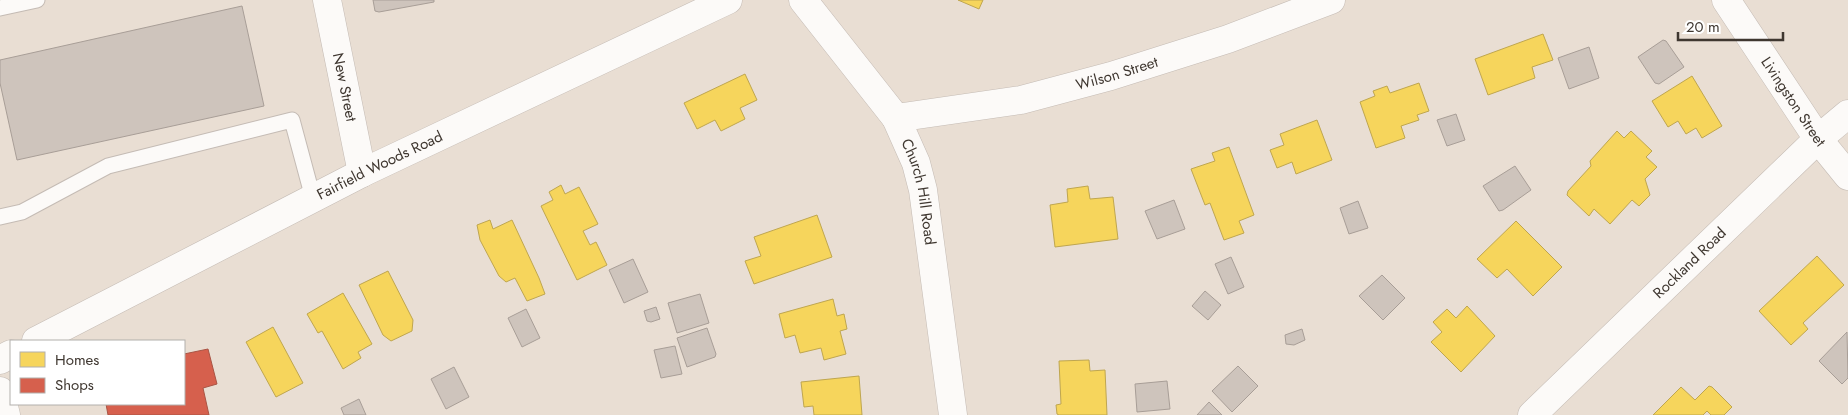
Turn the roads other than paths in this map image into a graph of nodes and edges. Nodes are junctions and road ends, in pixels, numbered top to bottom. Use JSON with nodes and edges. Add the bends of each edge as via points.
{"nodes":[{"id":1,"x":37,"y":0,"type":"edge"},
{"id":2,"x":327,"y":0,"type":"edge"},
{"id":3,"x":728,"y":0,"type":"edge"},
{"id":4,"x":803,"y":0,"type":"edge"},
{"id":5,"x":1331,"y":0,"type":"edge"},
{"id":6,"x":1726,"y":0,"type":"edge"},
{"id":7,"x":0,"y":8,"type":"edge"},
{"id":8,"x":1848,"y":114,"type":"edge"},
{"id":9,"x":896,"y":118,"type":"junction"},
{"id":10,"x":1818,"y":139,"type":"junction"},
{"id":11,"x":362,"y":173,"type":"junction"},
{"id":12,"x":1848,"y":176,"type":"edge"},
{"id":13,"x":313,"y":198,"type":"junction"},
{"id":14,"x":0,"y":217,"type":"edge"},
{"id":15,"x":38,"y":340,"type":"edge"},
{"id":16,"x":0,"y":391,"type":"edge"},
{"id":17,"x":6,"y":415,"type":"edge"},
{"id":18,"x":954,"y":415,"type":"edge"},
{"id":19,"x":1532,"y":415,"type":"edge"}],
"edges":[{"from":1,"to":7,"type":"lane"},
{"from":2,"to":11,"type":"main road","name":"New Street"},
{"from":3,"to":11,"type":"main road","name":"Fairfield Woods Road"},
{"from":4,"to":9,"type":"main road","name":"Church Hill Road"},
{"from":5,"to":9,"type":"main road","name":"Wilson Street","via":[[1228,39],[1111,76],[1021,100]]},
{"from":6,"to":10,"type":"main road","name":"Livingston Street"},
{"from":8,"to":10,"type":"main road","name":"Rockland Road"},
{"from":9,"to":18,"type":"main road","name":"Church Hill Road","via":[[916,163],[923,190]]},
{"from":10,"to":12,"type":"main road","name":"Livingston Street"},
{"from":10,"to":19,"type":"main road","name":"Rockland Road"},
{"from":11,"to":13,"type":"main road","name":"Fairfield Woods Road"},
{"from":13,"to":14,"type":"lane","via":[[292,120],[108,166],[22,212]]},
{"from":13,"to":15,"type":"main road","name":"Fairfield Woods Road"},
{"from":16,"to":17,"type":"main road"}]}
